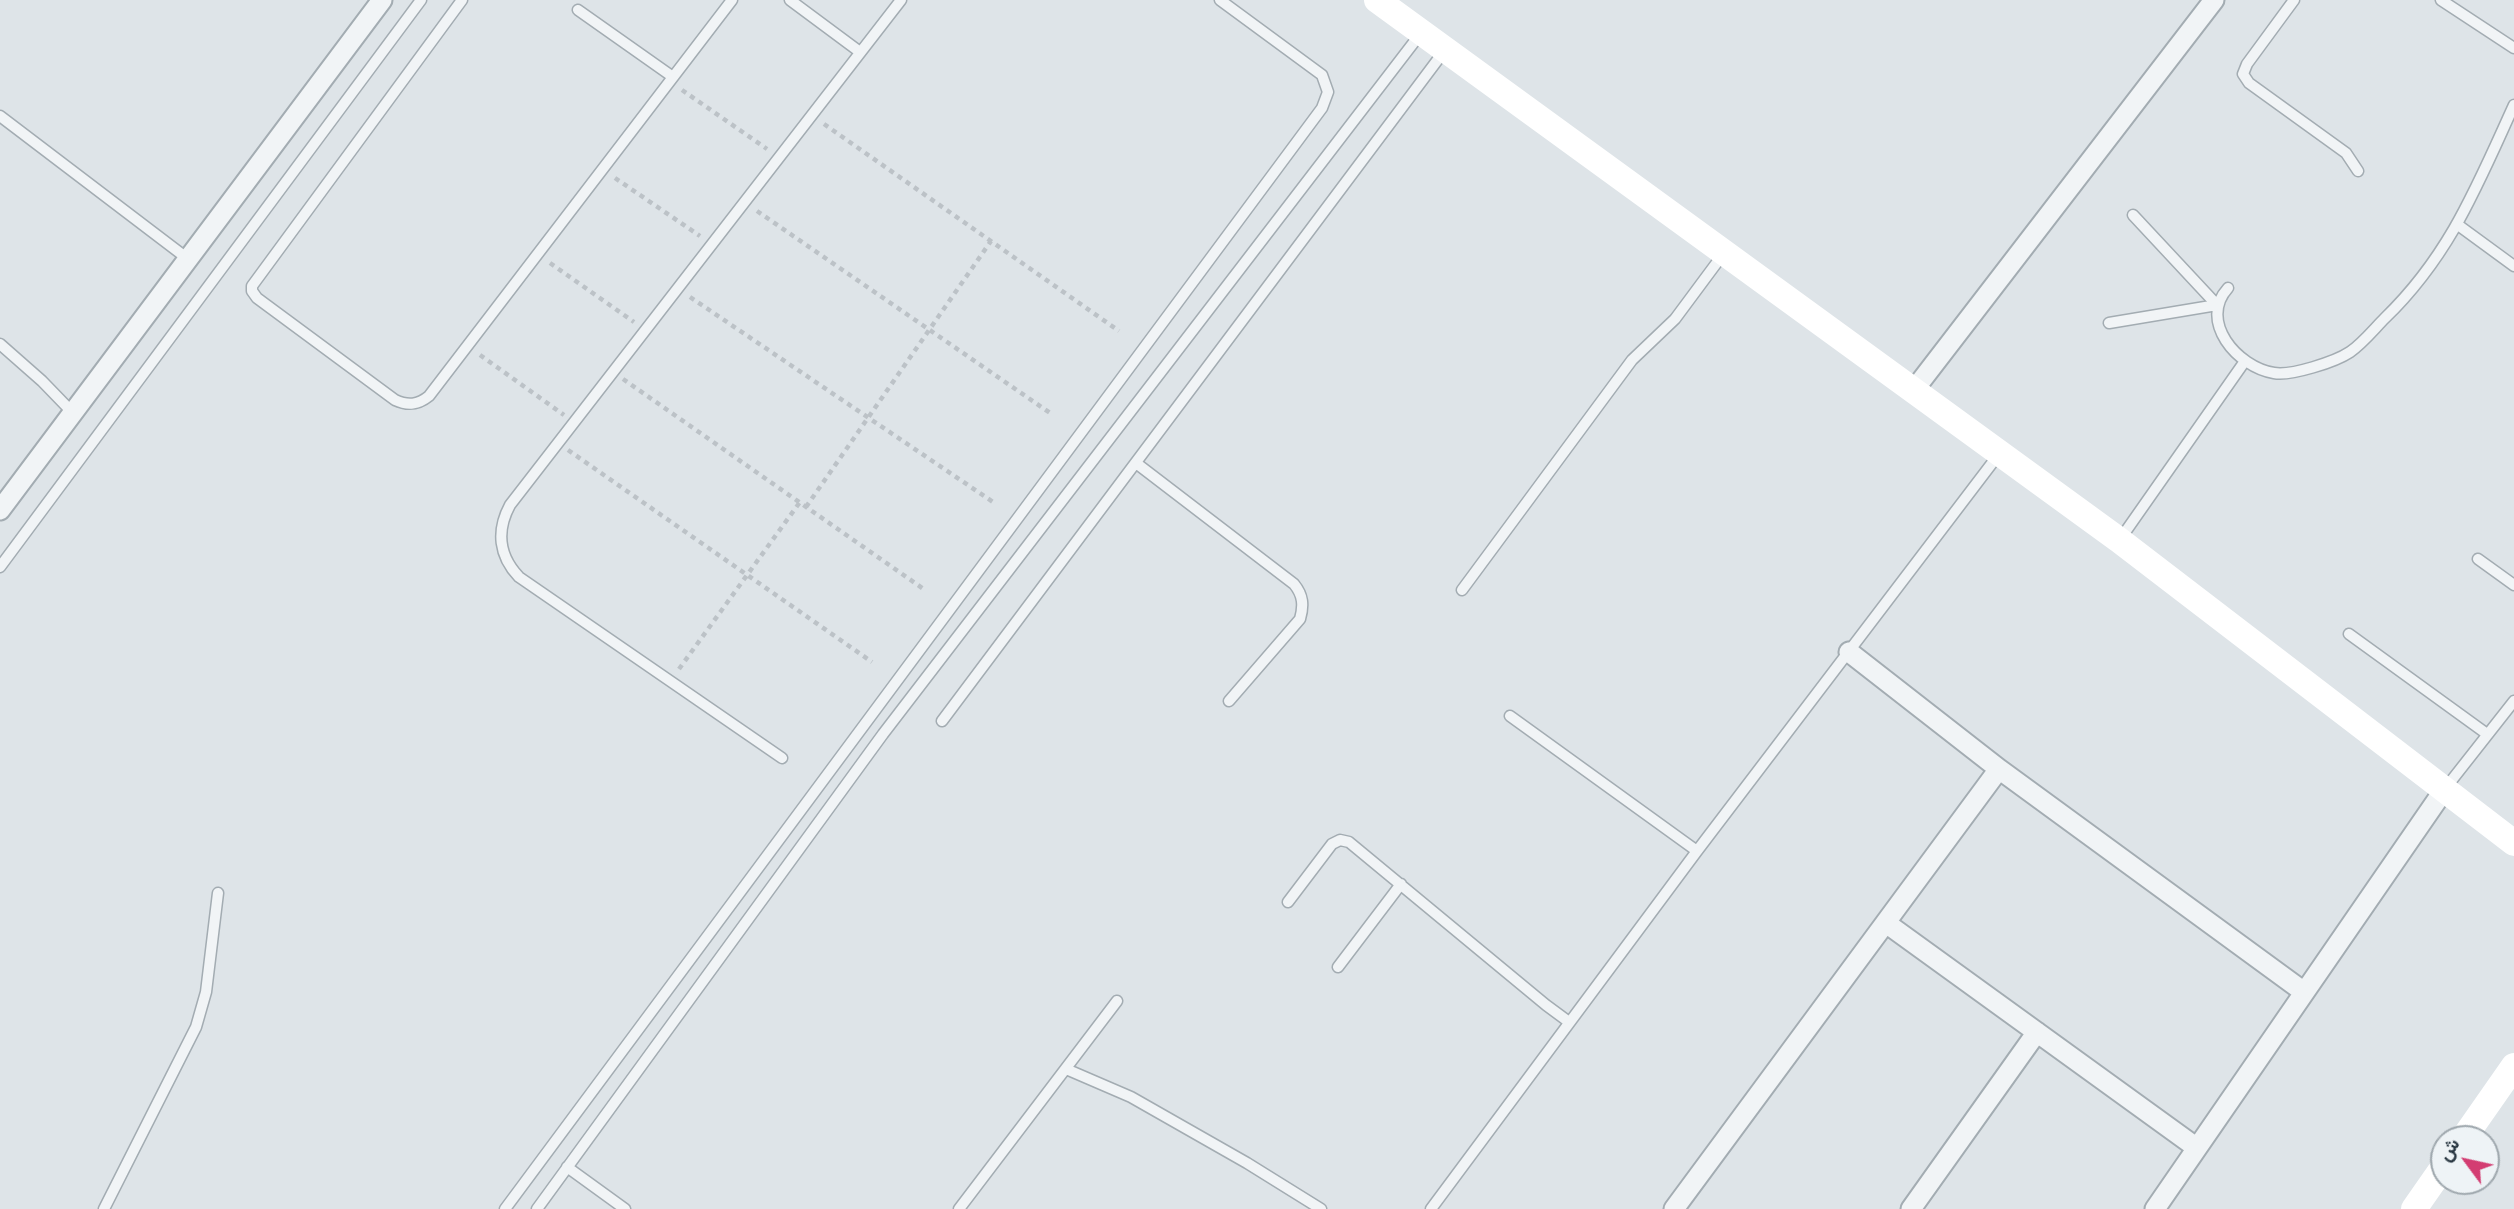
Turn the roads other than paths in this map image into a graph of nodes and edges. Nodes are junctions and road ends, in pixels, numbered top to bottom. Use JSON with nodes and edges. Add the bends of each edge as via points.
{"nodes":[{"id":1,"x":382,"y":0,"type":"edge"},
{"id":2,"x":421,"y":0,"type":"edge"},
{"id":3,"x":462,"y":0,"type":"edge"},
{"id":4,"x":732,"y":0,"type":"edge"},
{"id":5,"x":790,"y":0,"type":"edge"},
{"id":6,"x":901,"y":0,"type":"edge"},
{"id":7,"x":1220,"y":0,"type":"edge"},
{"id":8,"x":1377,"y":0,"type":"edge"},
{"id":9,"x":2214,"y":0,"type":"edge"},
{"id":10,"x":2294,"y":0,"type":"edge"},
{"id":11,"x":2441,"y":0,"type":"edge"},
{"id":12,"x":578,"y":10,"type":"dead end"},
{"id":13,"x":1422,"y":33,"type":"junction"},
{"id":14,"x":2514,"y":48,"type":"edge"},
{"id":15,"x":1445,"y":50,"type":"junction"},
{"id":16,"x":860,"y":52,"type":"junction"},
{"id":17,"x":672,"y":79,"type":"junction"},
{"id":18,"x":2514,"y":105,"type":"edge"},
{"id":19,"x":0,"y":116,"type":"edge"},
{"id":20,"x":2358,"y":172,"type":"dead end"},
{"id":21,"x":2133,"y":215,"type":"dead end"},
{"id":22,"x":2458,"y":225,"type":"junction"},
{"id":23,"x":1724,"y":253,"type":"junction"},
{"id":24,"x":188,"y":259,"type":"junction"},
{"id":25,"x":2514,"y":267,"type":"edge"},
{"id":26,"x":2228,"y":288,"type":"dead end"},
{"id":27,"x":2217,"y":305,"type":"junction"},
{"id":28,"x":2109,"y":323,"type":"dead end"},
{"id":29,"x":0,"y":344,"type":"edge"},
{"id":30,"x":2245,"y":361,"type":"junction"},
{"id":31,"x":1914,"y":390,"type":"junction"},
{"id":32,"x":73,"y":413,"type":"junction"},
{"id":33,"x":2000,"y":453,"type":"junction"},
{"id":34,"x":1136,"y":463,"type":"junction"},
{"id":35,"x":0,"y":510,"type":"edge"},
{"id":36,"x":2119,"y":540,"type":"junction"},
{"id":37,"x":2478,"y":559,"type":"dead end"},
{"id":38,"x":0,"y":567,"type":"edge"},
{"id":39,"x":2514,"y":585,"type":"edge"},
{"id":40,"x":1462,"y":590,"type":"dead end"},
{"id":41,"x":2349,"y":634,"type":"dead end"},
{"id":42,"x":1849,"y":652,"type":"junction"},
{"id":43,"x":1230,"y":701,"type":"dead end"},
{"id":44,"x":2514,"y":701,"type":"edge"},
{"id":45,"x":1510,"y":716,"type":"dead end"},
{"id":46,"x":942,"y":722,"type":"dead end"},
{"id":47,"x":2487,"y":734,"type":"junction"},
{"id":48,"x":782,"y":758,"type":"dead end"},
{"id":49,"x":1999,"y":769,"type":"junction"},
{"id":50,"x":2444,"y":790,"type":"junction"},
{"id":51,"x":2514,"y":843,"type":"edge"},
{"id":52,"x":1697,"y":851,"type":"junction"},
{"id":53,"x":1401,"y":884,"type":"junction"},
{"id":54,"x":218,"y":893,"type":"dead end"},
{"id":55,"x":1288,"y":902,"type":"dead end"},
{"id":56,"x":1886,"y":923,"type":"junction"},
{"id":57,"x":1338,"y":967,"type":"dead end"},
{"id":58,"x":2304,"y":992,"type":"junction"},
{"id":59,"x":1117,"y":1001,"type":"dead end"},
{"id":60,"x":1569,"y":1022,"type":"junction"},
{"id":61,"x":2037,"y":1032,"type":"junction"},
{"id":62,"x":2514,"y":1066,"type":"edge"},
{"id":63,"x":1066,"y":1069,"type":"junction"},
{"id":64,"x":2473,"y":1125,"type":"edge"},
{"id":65,"x":2197,"y":1148,"type":"junction"},
{"id":66,"x":567,"y":1167,"type":"junction"},
{"id":67,"x":2430,"y":1186,"type":"edge"},
{"id":68,"x":104,"y":1209,"type":"edge"},
{"id":69,"x":505,"y":1209,"type":"edge"},
{"id":70,"x":537,"y":1209,"type":"edge"},
{"id":71,"x":625,"y":1209,"type":"edge"},
{"id":72,"x":959,"y":1209,"type":"edge"},
{"id":73,"x":1321,"y":1209,"type":"edge"},
{"id":74,"x":1431,"y":1209,"type":"edge"},
{"id":75,"x":1674,"y":1209,"type":"edge"},
{"id":76,"x":1911,"y":1209,"type":"edge"},
{"id":77,"x":2155,"y":1209,"type":"edge"},
{"id":78,"x":2414,"y":1209,"type":"edge"}],
"edges":[{"from":1,"to":24,"type":"street"},
{"from":2,"to":38,"type":"lane"},
{"from":3,"to":17,"type":"lane","via":[[254,282],[252,291],[402,404],[416,404],[429,396]]},
{"from":4,"to":17,"type":"lane"},
{"from":5,"to":16,"type":"lane"},
{"from":6,"to":16,"type":"lane"},
{"from":7,"to":69,"type":"lane","via":[[1322,75],[1328,92],[1322,108]]},
{"from":8,"to":13,"type":"street"},
{"from":9,"to":31,"type":"street"},
{"from":10,"to":20,"type":"lane","via":[[2243,74],[2346,153]]},
{"from":11,"to":14,"type":"lane"},
{"from":12,"to":17,"type":"lane"},
{"from":13,"to":15,"type":"street"},
{"from":13,"to":66,"type":"lane","via":[[883,734]]},
{"from":15,"to":23,"type":"street"},
{"from":15,"to":34,"type":"lane"},
{"from":16,"to":48,"type":"lane","via":[[505,516],[501,539],[506,560],[519,577]]},
{"from":18,"to":22,"type":"lane"},
{"from":19,"to":24,"type":"lane"},
{"from":21,"to":27,"type":"lane"},
{"from":22,"to":25,"type":"lane"},
{"from":22,"to":30,"type":"lane","via":[[2419,282],[2350,352],[2281,374]]},
{"from":23,"to":31,"type":"street"},
{"from":23,"to":40,"type":"lane","via":[[1675,319],[1632,360]]},
{"from":24,"to":32,"type":"street"},
{"from":26,"to":27,"type":"lane"},
{"from":27,"to":28,"type":"lane"},
{"from":27,"to":30,"type":"lane","via":[[2218,326]]},
{"from":29,"to":32,"type":"lane"},
{"from":30,"to":36,"type":"lane"},
{"from":31,"to":33,"type":"street"},
{"from":32,"to":35,"type":"street"},
{"from":33,"to":36,"type":"street"},
{"from":33,"to":42,"type":"lane"},
{"from":34,"to":43,"type":"lane","via":[[1300,591],[1300,619]]},
{"from":34,"to":46,"type":"lane"},
{"from":36,"to":50,"type":"street"},
{"from":37,"to":39,"type":"lane"},
{"from":41,"to":47,"type":"lane"},
{"from":42,"to":49,"type":"street"},
{"from":42,"to":52,"type":"lane"},
{"from":44,"to":47,"type":"lane"},
{"from":45,"to":52,"type":"lane"},
{"from":47,"to":50,"type":"lane"},
{"from":49,"to":56,"type":"street"},
{"from":49,"to":58,"type":"street"},
{"from":50,"to":51,"type":"street"},
{"from":50,"to":58,"type":"street"},
{"from":52,"to":60,"type":"lane"},
{"from":53,"to":55,"type":"lane","via":[[1353,844],[1340,840],[1332,844]]},
{"from":53,"to":57,"type":"lane"},
{"from":53,"to":60,"type":"lane"},
{"from":54,"to":68,"type":"lane","via":[[206,992],[196,1027]]},
{"from":56,"to":61,"type":"street"},
{"from":56,"to":75,"type":"street"},
{"from":58,"to":65,"type":"street"},
{"from":59,"to":63,"type":"lane"},
{"from":60,"to":74,"type":"lane"},
{"from":61,"to":65,"type":"street"},
{"from":61,"to":76,"type":"street"},
{"from":62,"to":64,"type":"street"},
{"from":63,"to":72,"type":"lane"},
{"from":63,"to":73,"type":"lane","via":[[1131,1097]]},
{"from":65,"to":77,"type":"street"},
{"from":66,"to":70,"type":"lane"},
{"from":66,"to":71,"type":"lane"},
{"from":67,"to":78,"type":"street"}]}
